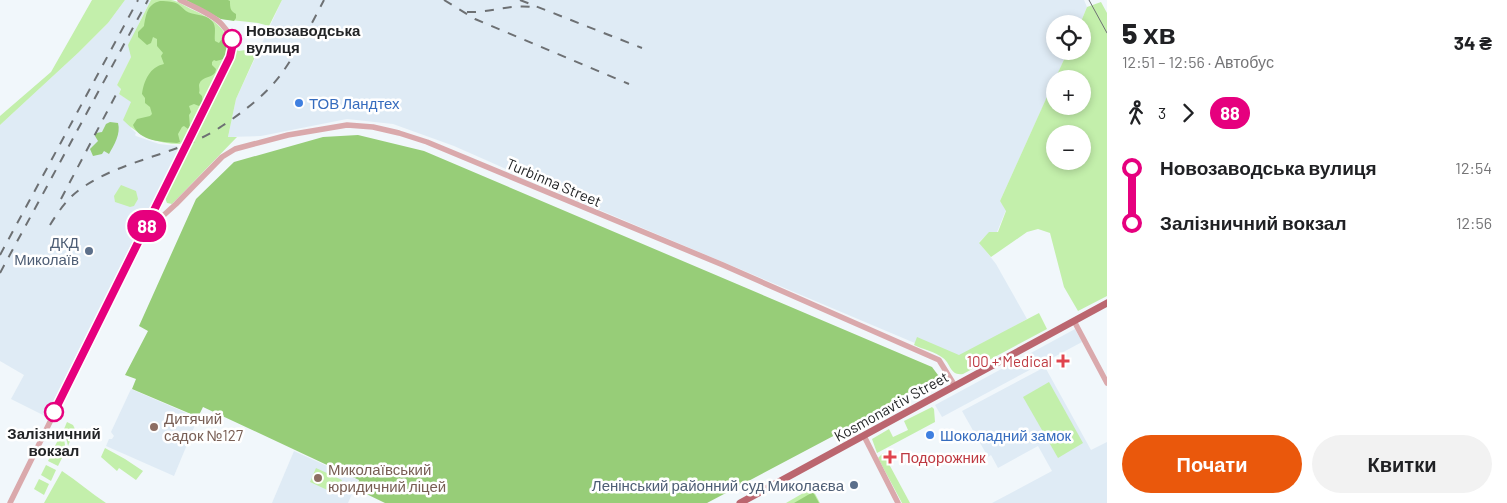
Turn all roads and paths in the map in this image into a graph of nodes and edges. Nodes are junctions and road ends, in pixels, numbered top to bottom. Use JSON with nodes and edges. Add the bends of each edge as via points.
{"nodes":[{"id":1,"x":180,"y":0,"type":"edge"},
{"id":2,"x":143,"y":234,"type":"junction"},
{"id":3,"x":1107,"y":303,"type":"edge"},
{"id":4,"x":1074,"y":321,"type":"junction"},
{"id":5,"x":1107,"y":383,"type":"edge"},
{"id":6,"x":955,"y":386,"type":"junction"},
{"id":7,"x":864,"y":436,"type":"junction"},
{"id":8,"x":10,"y":503,"type":"edge"},
{"id":9,"x":740,"y":503,"type":"edge"},
{"id":10,"x":898,"y":503,"type":"edge"}],
"edges":[{"from":1,"to":2,"type":"street","via":[[220,21],[232,39],[232,48]]},
{"from":2,"to":6,"type":"street","name":"Turbinna Street","via":[[235,148],[347,124],[373,127],[427,142],[862,325],[939,360]]},
{"from":2,"to":8,"type":"street"},
{"from":3,"to":4,"type":"main road","name":"Kosmonavtiv Street"},
{"from":4,"to":5,"type":"street"},
{"from":4,"to":6,"type":"main road","name":"Kosmonavtiv Street"},
{"from":6,"to":7,"type":"main road","name":"Kosmonavtiv Street"},
{"from":7,"to":9,"type":"main road","name":"Kosmonavtiv Street"},
{"from":7,"to":10,"type":"street"}]}
